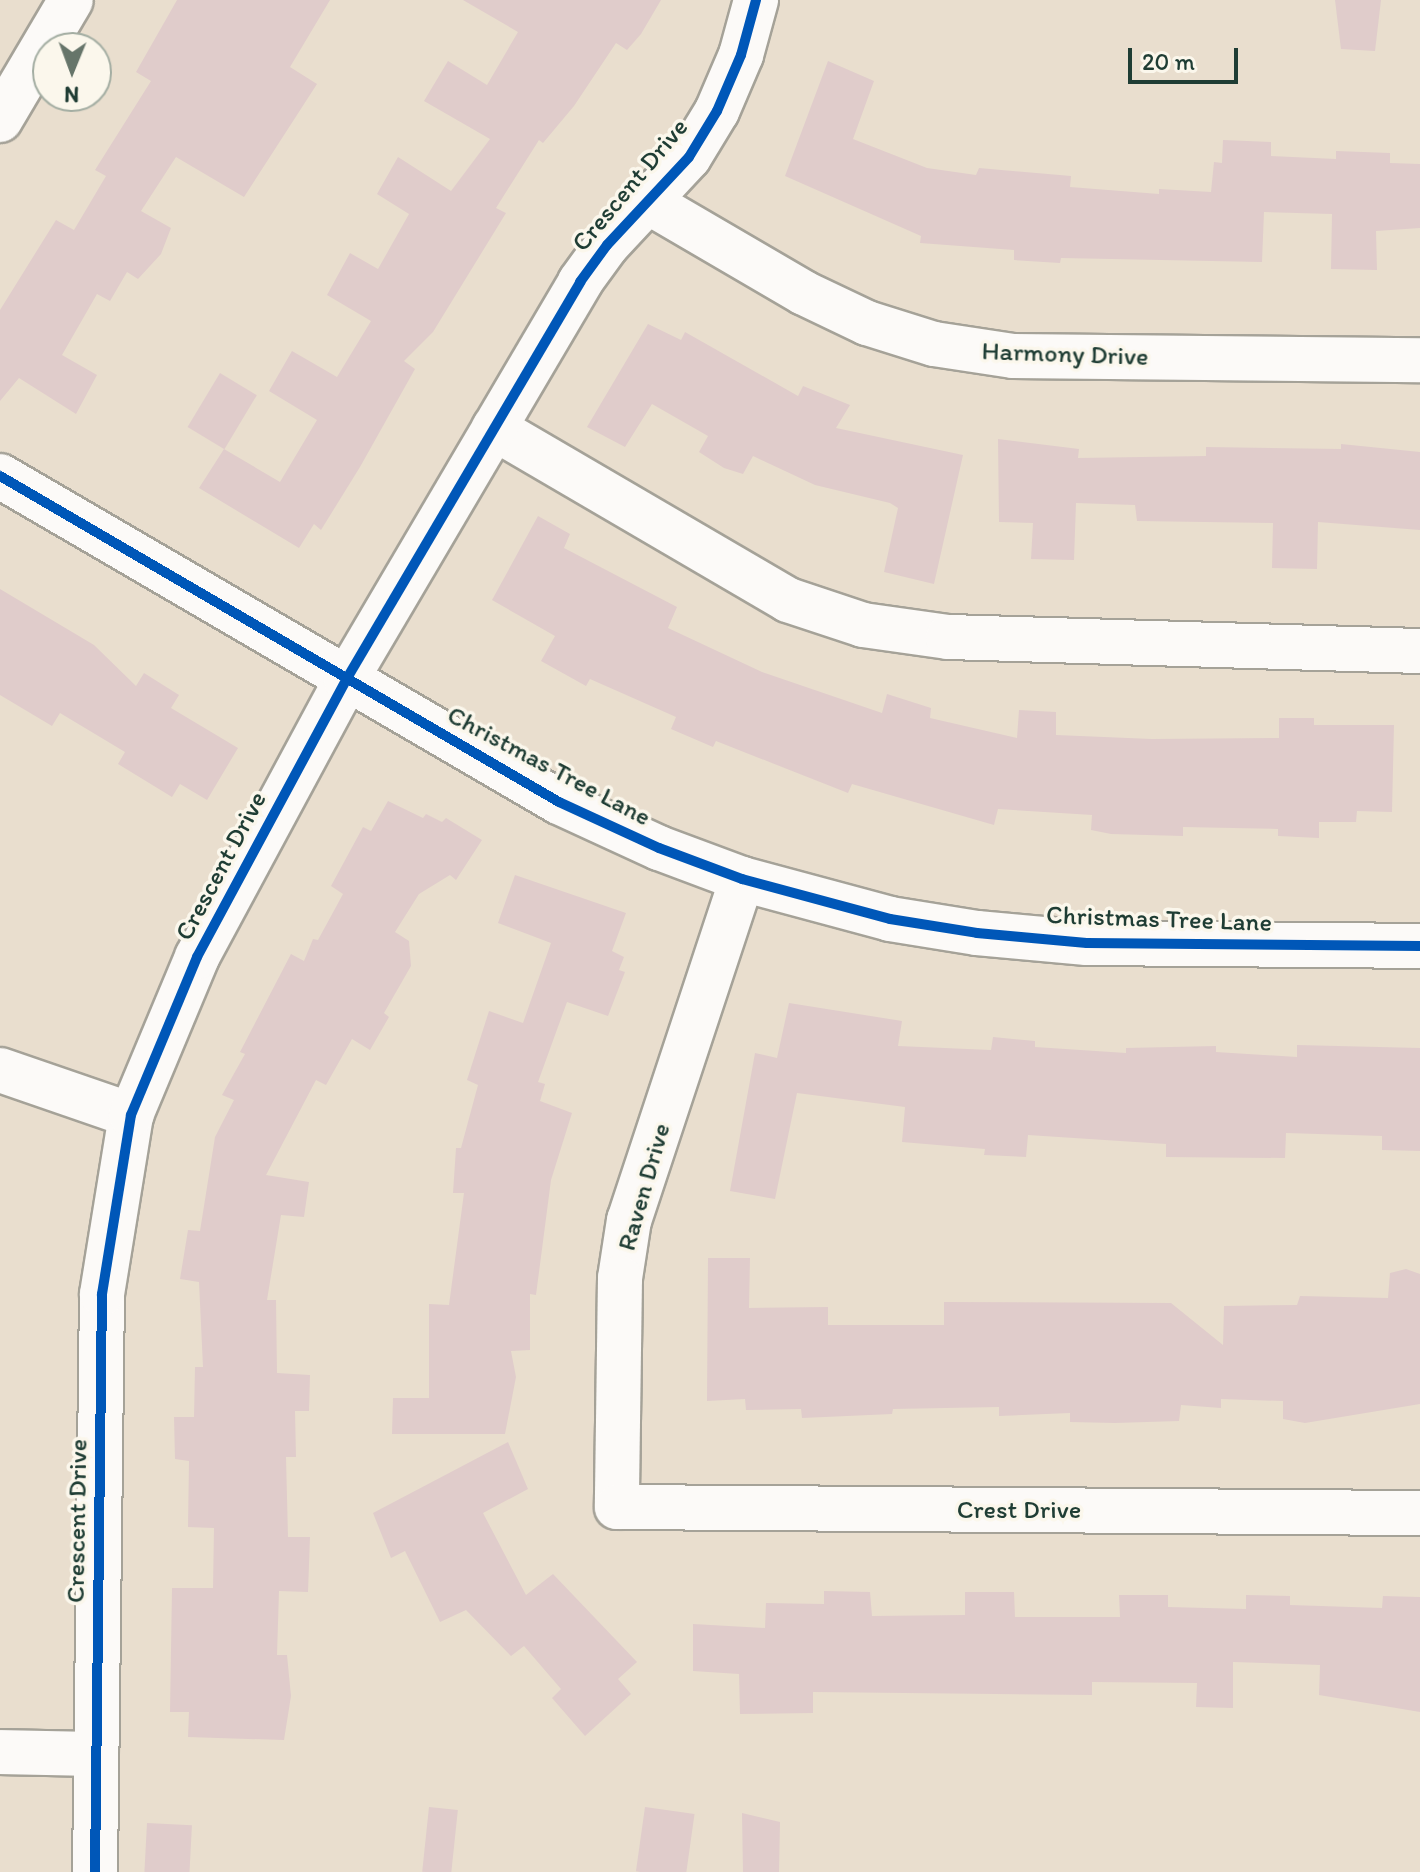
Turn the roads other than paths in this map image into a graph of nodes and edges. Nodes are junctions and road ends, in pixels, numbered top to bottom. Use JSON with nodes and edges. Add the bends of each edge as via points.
{"nodes":[{"id":1,"x":71,"y":0,"type":"edge"},
{"id":2,"x":756,"y":0,"type":"edge"},
{"id":3,"x":0,"y":120,"type":"edge"},
{"id":4,"x":650,"y":203,"type":"junction"},
{"id":5,"x":1420,"y":360,"type":"edge"},
{"id":6,"x":494,"y":428,"type":"junction"},
{"id":7,"x":0,"y":476,"type":"edge"},
{"id":8,"x":1420,"y":651,"type":"edge"},
{"id":9,"x":346,"y":680,"type":"junction"},
{"id":10,"x":742,"y":879,"type":"junction"},
{"id":11,"x":1420,"y":946,"type":"edge"},
{"id":12,"x":0,"y":1070,"type":"edge"},
{"id":13,"x":131,"y":1115,"type":"junction"},
{"id":14,"x":617,"y":1507,"type":"joint"},
{"id":15,"x":1420,"y":1513,"type":"edge"},
{"id":16,"x":0,"y":1752,"type":"edge"},
{"id":17,"x":96,"y":1754,"type":"junction"},
{"id":18,"x":95,"y":1872,"type":"edge"}],
"edges":[{"from":1,"to":3,"type":"street"},
{"from":2,"to":4,"type":"street","name":"Crescent Drive","via":[[741,55],[717,111],[689,157]]},
{"from":4,"to":5,"type":"street","name":"Harmony Drive","via":[[804,293],[867,323],[934,344],[1013,356]]},
{"from":4,"to":6,"type":"street","name":"Crescent Drive","via":[[607,245],[580,282]]},
{"from":6,"to":8,"type":"street","via":[[788,600],[863,625],[964,638]]},
{"from":6,"to":9,"type":"street","name":"Crescent Drive"},
{"from":7,"to":9,"type":"street","name":"Christmas Tree Lane"},
{"from":9,"to":10,"type":"street","name":"Christmas Tree Lane","via":[[559,802]]},
{"from":9,"to":13,"type":"street","name":"Crescent Drive","via":[[197,957]]},
{"from":10,"to":11,"type":"street","name":"Christmas Tree Lane","via":[[890,919],[977,933],[1087,943]]},
{"from":10,"to":14,"type":"street","name":"Raven Drive","via":[[629,1220],[620,1278]]},
{"from":12,"to":13,"type":"street"},
{"from":13,"to":17,"type":"street","name":"Crescent Drive","via":[[102,1294]]},
{"from":14,"to":15,"type":"street","name":"Crest Drive"},
{"from":16,"to":17,"type":"street"},
{"from":17,"to":18,"type":"street","name":"Crescent Drive"}]}
